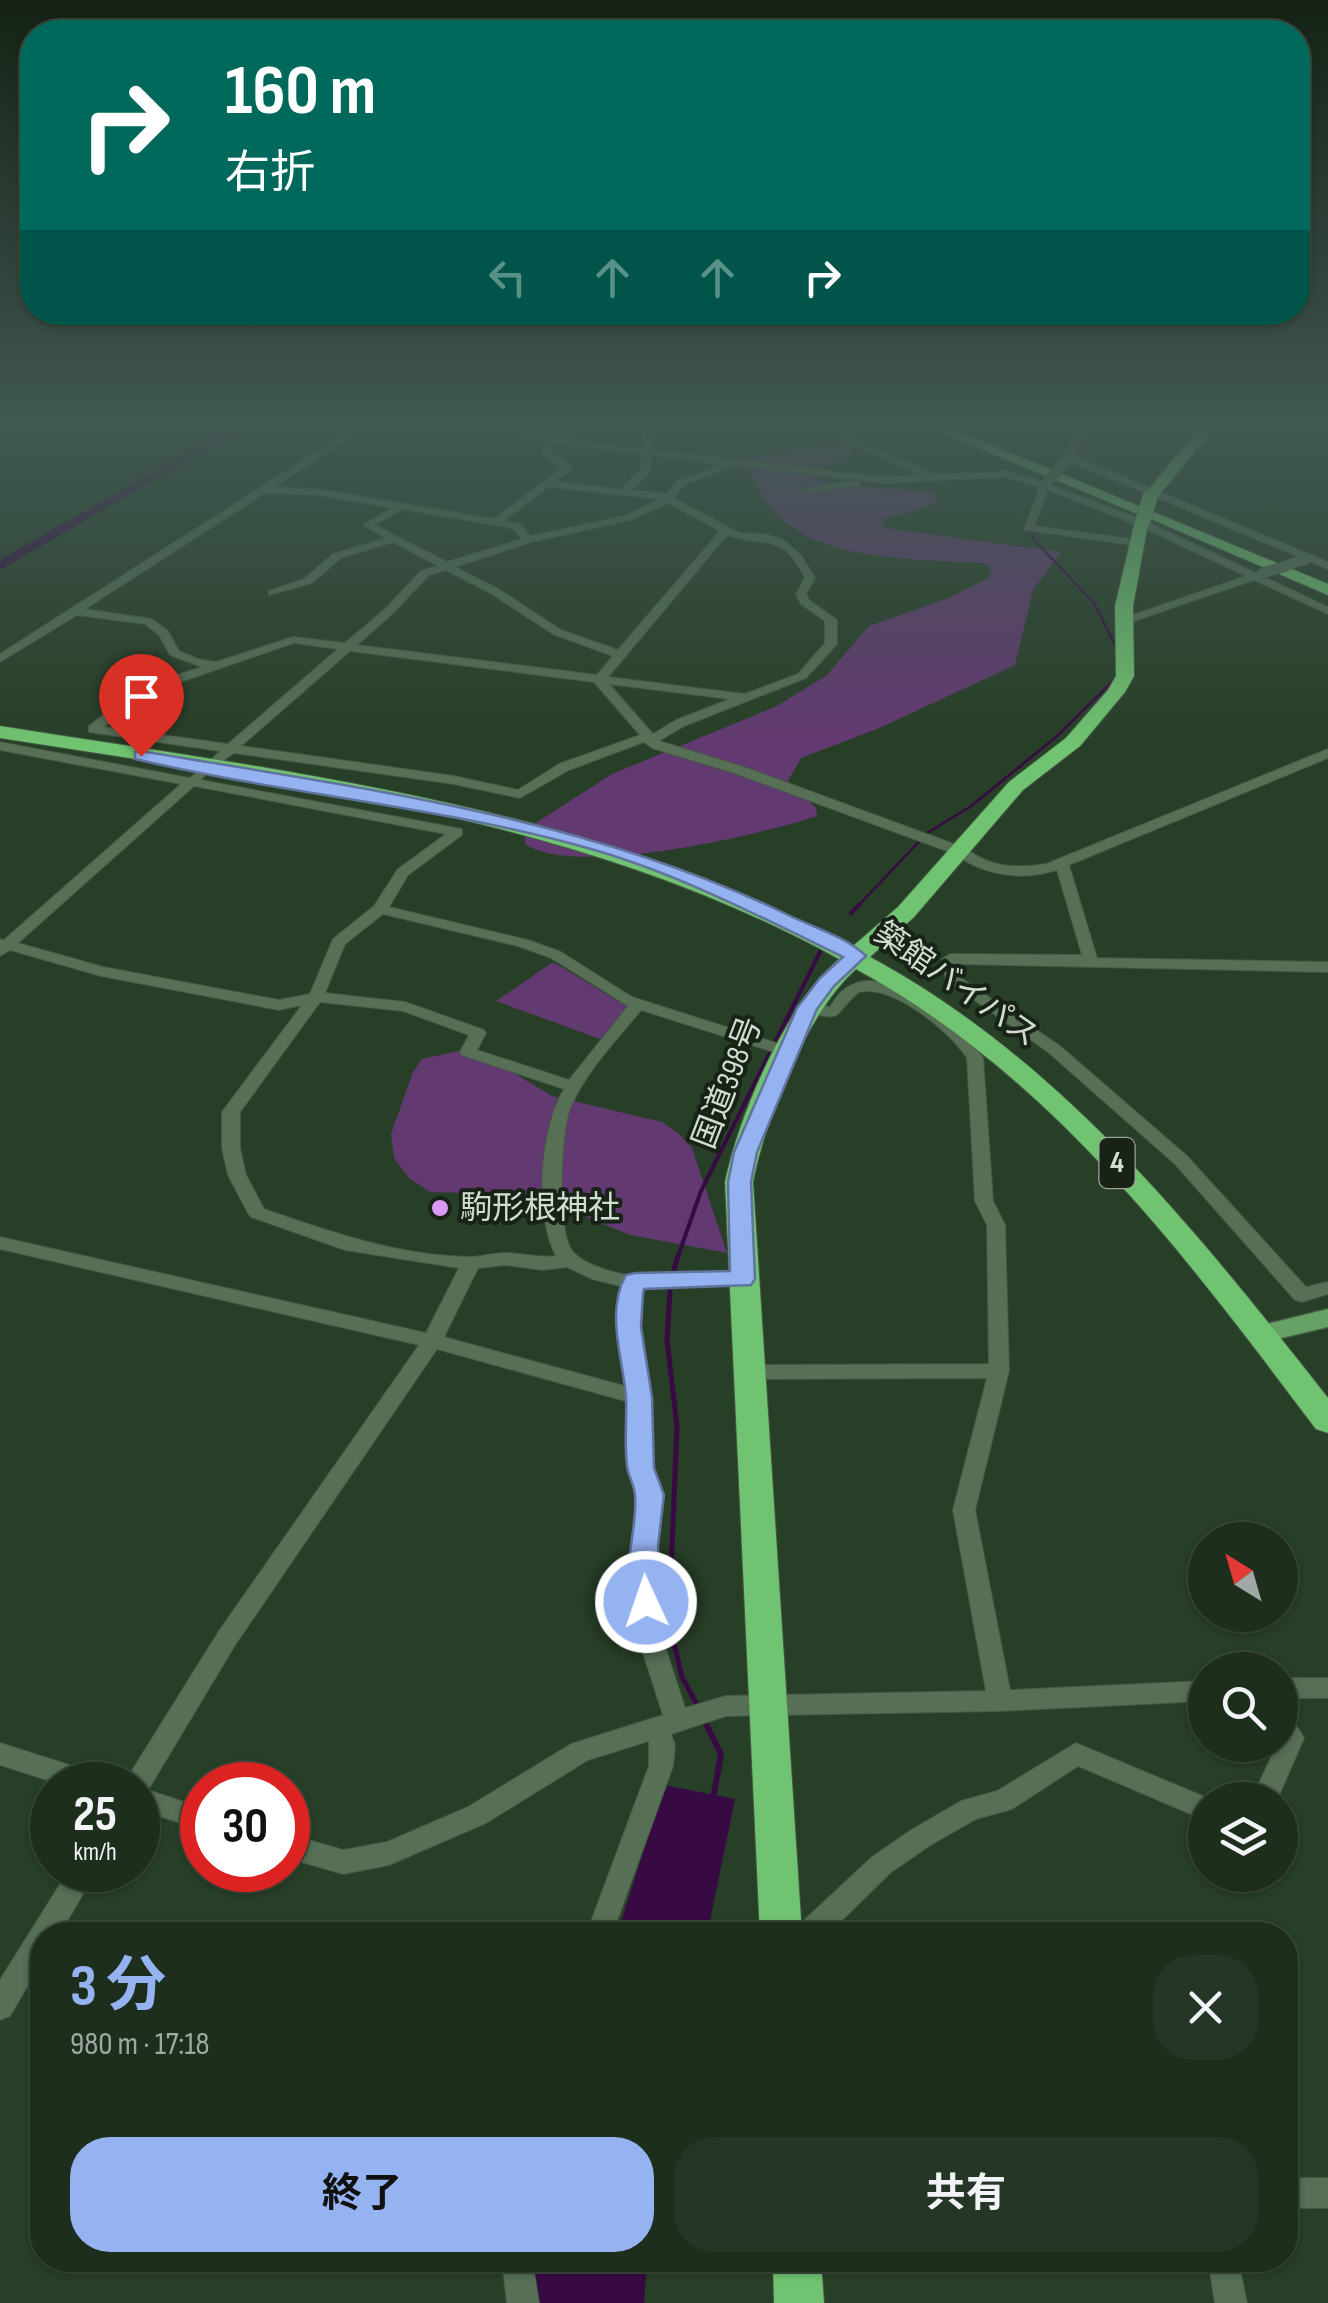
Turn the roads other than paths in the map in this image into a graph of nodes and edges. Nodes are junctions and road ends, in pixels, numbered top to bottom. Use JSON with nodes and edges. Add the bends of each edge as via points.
{"nodes":[{"id":1,"x":203,"y":528,"type":"edge"},
{"id":2,"x":375,"y":528,"type":"edge"},
{"id":3,"x":518,"y":528,"type":"edge"},
{"id":4,"x":589,"y":528,"type":"edge"},
{"id":5,"x":723,"y":528,"type":"edge"},
{"id":6,"x":1029,"y":528,"type":"edge"},
{"id":7,"x":1054,"y":528,"type":"edge"},
{"id":8,"x":1142,"y":528,"type":"edge"},
{"id":9,"x":1170,"y":528,"type":"edge"},
{"id":10,"x":1194,"y":528,"type":"edge"},
{"id":11,"x":1195,"y":528,"type":"edge"},
{"id":12,"x":1196,"y":528,"type":"edge"},
{"id":13,"x":1197,"y":528,"type":"edge"},
{"id":14,"x":1199,"y":528,"type":"edge"},
{"id":15,"x":726,"y":530,"type":"junction"},
{"id":16,"x":1213,"y":535,"type":"junction"},
{"id":17,"x":394,"y":538,"type":"junction"},
{"id":18,"x":528,"y":540,"type":"junction"},
{"id":19,"x":1328,"y":552,"type":"edge"},
{"id":20,"x":1308,"y":559,"type":"junction"},
{"id":21,"x":442,"y":566,"type":"junction"},
{"id":22,"x":1328,"y":566,"type":"edge"},
{"id":23,"x":1258,"y":576,"type":"junction"},
{"id":24,"x":1328,"y":580,"type":"edge"},
{"id":25,"x":1328,"y":590,"type":"edge"},
{"id":26,"x":273,"y":593,"type":"dead end"},
{"id":27,"x":75,"y":610,"type":"junction"},
{"id":28,"x":1328,"y":611,"type":"edge"},
{"id":29,"x":1126,"y":621,"type":"junction"},
{"id":30,"x":345,"y":648,"type":"junction"},
{"id":31,"x":621,"y":655,"type":"junction"},
{"id":32,"x":0,"y":659,"type":"edge"},
{"id":33,"x":216,"y":665,"type":"junction"},
{"id":34,"x":599,"y":680,"type":"junction"},
{"id":35,"x":748,"y":698,"type":"junction"},
{"id":36,"x":0,"y":732,"type":"edge"},
{"id":37,"x":648,"y":739,"type":"junction"},
{"id":38,"x":0,"y":746,"type":"edge"},
{"id":39,"x":229,"y":748,"type":"junction"},
{"id":40,"x":1328,"y":754,"type":"edge"},
{"id":41,"x":214,"y":763,"type":"dead end"},
{"id":42,"x":197,"y":777,"type":"junction"},
{"id":43,"x":960,"y":851,"type":"junction"},
{"id":44,"x":1062,"y":863,"type":"junction"},
{"id":45,"x":380,"y":909,"type":"junction"},
{"id":46,"x":3,"y":946,"type":"edge"},
{"id":47,"x":856,"y":956,"type":"junction"},
{"id":48,"x":1082,"y":962,"type":"junction"},
{"id":49,"x":1328,"y":967,"type":"edge"},
{"id":50,"x":316,"y":997,"type":"junction"},
{"id":51,"x":638,"y":1004,"type":"junction"},
{"id":52,"x":807,"y":1008,"type":"junction"},
{"id":53,"x":772,"y":1048,"type":"junction"},
{"id":54,"x":574,"y":1088,"type":"junction"},
{"id":55,"x":0,"y":1243,"type":"edge"},
{"id":56,"x":573,"y":1260,"type":"junction"},
{"id":57,"x":471,"y":1262,"type":"junction"},
{"id":58,"x":742,"y":1279,"type":"junction"},
{"id":59,"x":635,"y":1281,"type":"junction"},
{"id":60,"x":1328,"y":1288,"type":"edge"},
{"id":61,"x":1328,"y":1318,"type":"edge"},
{"id":62,"x":1260,"y":1334,"type":"junction"},
{"id":63,"x":432,"y":1341,"type":"junction"},
{"id":64,"x":998,"y":1371,"type":"junction"},
{"id":65,"x":748,"y":1372,"type":"junction"},
{"id":66,"x":639,"y":1397,"type":"junction"},
{"id":67,"x":1328,"y":1421,"type":"edge"},
{"id":68,"x":1298,"y":1688,"type":"edge"},
{"id":69,"x":1328,"y":1688,"type":"edge"},
{"id":70,"x":1188,"y":1692,"type":"edge"},
{"id":71,"x":1000,"y":1700,"type":"junction"},
{"id":72,"x":766,"y":1705,"type":"junction"},
{"id":73,"x":674,"y":1721,"type":"junction"},
{"id":74,"x":0,"y":1754,"type":"edge"},
{"id":75,"x":151,"y":1762,"type":"edge"},
{"id":76,"x":30,"y":1763,"type":"edge"},
{"id":77,"x":1188,"y":1802,"type":"edge"},
{"id":78,"x":310,"y":1853,"type":"edge"},
{"id":79,"x":70,"y":1892,"type":"edge"},
{"id":80,"x":52,"y":1922,"type":"edge"},
{"id":81,"x":604,"y":1922,"type":"edge"},
{"id":82,"x":780,"y":1922,"type":"edge"},
{"id":83,"x":822,"y":1922,"type":"edge"},
{"id":84,"x":30,"y":1957,"type":"edge"},
{"id":85,"x":0,"y":2006,"type":"edge"},
{"id":86,"x":1298,"y":2193,"type":"edge"},
{"id":87,"x":1328,"y":2193,"type":"edge"},
{"id":88,"x":519,"y":2272,"type":"edge"},
{"id":89,"x":797,"y":2272,"type":"edge"},
{"id":90,"x":1225,"y":2272,"type":"edge"},
{"id":91,"x":522,"y":2303,"type":"edge"},
{"id":92,"x":799,"y":2303,"type":"edge"},
{"id":93,"x":1231,"y":2303,"type":"edge"}],
"edges":[{"from":1,"to":27,"type":"street"},
{"from":2,"to":17,"type":"street"},
{"from":3,"to":18,"type":"street"},
{"from":4,"to":18,"type":"street"},
{"from":5,"to":15,"type":"street"},
{"from":6,"to":7,"type":"street"},
{"from":8,"to":29,"type":"highway","name":"国道398号"},
{"from":9,"to":23,"type":"street"},
{"from":10,"to":16,"type":"highway"},
{"from":11,"to":20,"type":"street"},
{"from":12,"to":16,"type":"highway"},
{"from":13,"to":16,"type":"highway"},
{"from":14,"to":16,"type":"highway"},
{"from":15,"to":31,"type":"street"},
{"from":15,"to":35,"type":"street","via":[[769,537],[802,558],[810,578],[800,594],[831,620],[832,644],[814,668]]},
{"from":16,"to":24,"type":"highway"},
{"from":16,"to":25,"type":"highway"},
{"from":17,"to":21,"type":"street"},
{"from":17,"to":26,"type":"street","via":[[337,556],[308,581]]},
{"from":18,"to":21,"type":"street"},
{"from":19,"to":20,"type":"street"},
{"from":20,"to":22,"type":"street"},
{"from":20,"to":23,"type":"street","bridge":true},
{"from":21,"to":30,"type":"street","via":[[416,579]]},
{"from":21,"to":31,"type":"street","via":[[556,632]]},
{"from":23,"to":28,"type":"street"},
{"from":23,"to":29,"type":"street"},
{"from":27,"to":32,"type":"street"},
{"from":27,"to":33,"type":"street","via":[[152,622],[174,652]]},
{"from":29,"to":43,"type":"highway","name":"国道398号","via":[[1125,676],[1116,692],[1072,742],[1016,786]]},
{"from":30,"to":33,"type":"street","via":[[293,640]]},
{"from":30,"to":34,"type":"street"},
{"from":30,"to":39,"type":"street"},
{"from":31,"to":34,"type":"street"},
{"from":33,"to":39,"type":"street","via":[[144,690],[93,729]]},
{"from":34,"to":35,"type":"street"},
{"from":34,"to":37,"type":"street"},
{"from":35,"to":37,"type":"street"},
{"from":36,"to":47,"type":"highway","name":"築館バイパス","number":"4","via":[[524,825],[713,886]]},
{"from":37,"to":39,"type":"street","via":[[564,766],[520,794]]},
{"from":37,"to":43,"type":"street"},
{"from":38,"to":42,"type":"street"},
{"from":39,"to":41,"type":"street"},
{"from":40,"to":44,"type":"street"},
{"from":42,"to":45,"type":"street","via":[[457,832],[403,872]]},
{"from":42,"to":46,"type":"street"},
{"from":43,"to":44,"type":"street","via":[[972,862],[1007,871]]},
{"from":43,"to":47,"type":"highway","name":"国道398号"},
{"from":44,"to":48,"type":"street","via":[[1090,957]]},
{"from":45,"to":50,"type":"street","via":[[338,942]]},
{"from":45,"to":51,"type":"street","via":[[556,955]]},
{"from":46,"to":50,"type":"street","via":[[279,1006]]},
{"from":47,"to":52,"type":"highway","name":"国道398号"},
{"from":47,"to":62,"type":"highway","name":"築館バイパス","number":"4","via":[[975,1033],[1068,1113],[1147,1196]]},
{"from":48,"to":49,"type":"street"},
{"from":48,"to":60,"type":"street","via":[[950,960],[954,980],[1054,1049],[1181,1160],[1302,1295]]},
{"from":50,"to":54,"type":"street","via":[[405,1007],[461,1024],[478,1033],[468,1052]]},
{"from":50,"to":57,"type":"street","via":[[231,1112],[231,1148],[256,1213],[346,1244]]},
{"from":51,"to":53,"type":"street"},
{"from":51,"to":54,"type":"street"},
{"from":52,"to":53,"type":"highway","name":"国道398号"},
{"from":52,"to":64,"type":"street","via":[[834,1013],[856,988],[890,988],[968,1046],[984,1201],[996,1225]]},
{"from":53,"to":58,"type":"highway","name":"国道398号","via":[[739,1182]]},
{"from":54,"to":56,"type":"street","via":[[559,1114],[554,1171],[557,1239]]},
{"from":55,"to":63,"type":"street"},
{"from":56,"to":57,"type":"street"},
{"from":56,"to":59,"type":"street","via":[[603,1276]]},
{"from":57,"to":63,"type":"street"},
{"from":58,"to":59,"type":"street"},
{"from":58,"to":65,"type":"highway","name":"国道398号"},
{"from":59,"to":66,"type":"street","via":[[628,1310]]},
{"from":61,"to":62,"type":"main road"},
{"from":62,"to":67,"type":"highway","name":"築館バイパス","number":"4"},
{"from":63,"to":66,"type":"street"},
{"from":63,"to":75,"type":"street","via":[[227,1638]]},
{"from":64,"to":65,"type":"street"},
{"from":64,"to":71,"type":"street","via":[[964,1510]]},
{"from":65,"to":72,"type":"highway","name":"国道398号"},
{"from":66,"to":73,"type":"street","via":[[640,1468],[650,1495],[644,1546],[648,1632]]},
{"from":68,"to":69,"type":"street"},
{"from":70,"to":71,"type":"street"},
{"from":71,"to":72,"type":"street"},
{"from":72,"to":73,"type":"street","via":[[726,1706]]},
{"from":72,"to":82,"type":"highway","name":"国道398号"},
{"from":73,"to":78,"type":"street","via":[[580,1752],[477,1815],[389,1853],[342,1862]]},
{"from":73,"to":81,"type":"street"},
{"from":74,"to":76,"type":"street"},
{"from":77,"to":83,"type":"street","via":[[1076,1754],[1004,1801],[970,1808],[920,1838]]},
{"from":79,"to":80,"type":"street"},
{"from":84,"to":85,"type":"street"},
{"from":86,"to":87,"type":"street"},
{"from":88,"to":91,"type":"street"},
{"from":89,"to":92,"type":"highway"},
{"from":90,"to":93,"type":"street"}]}
